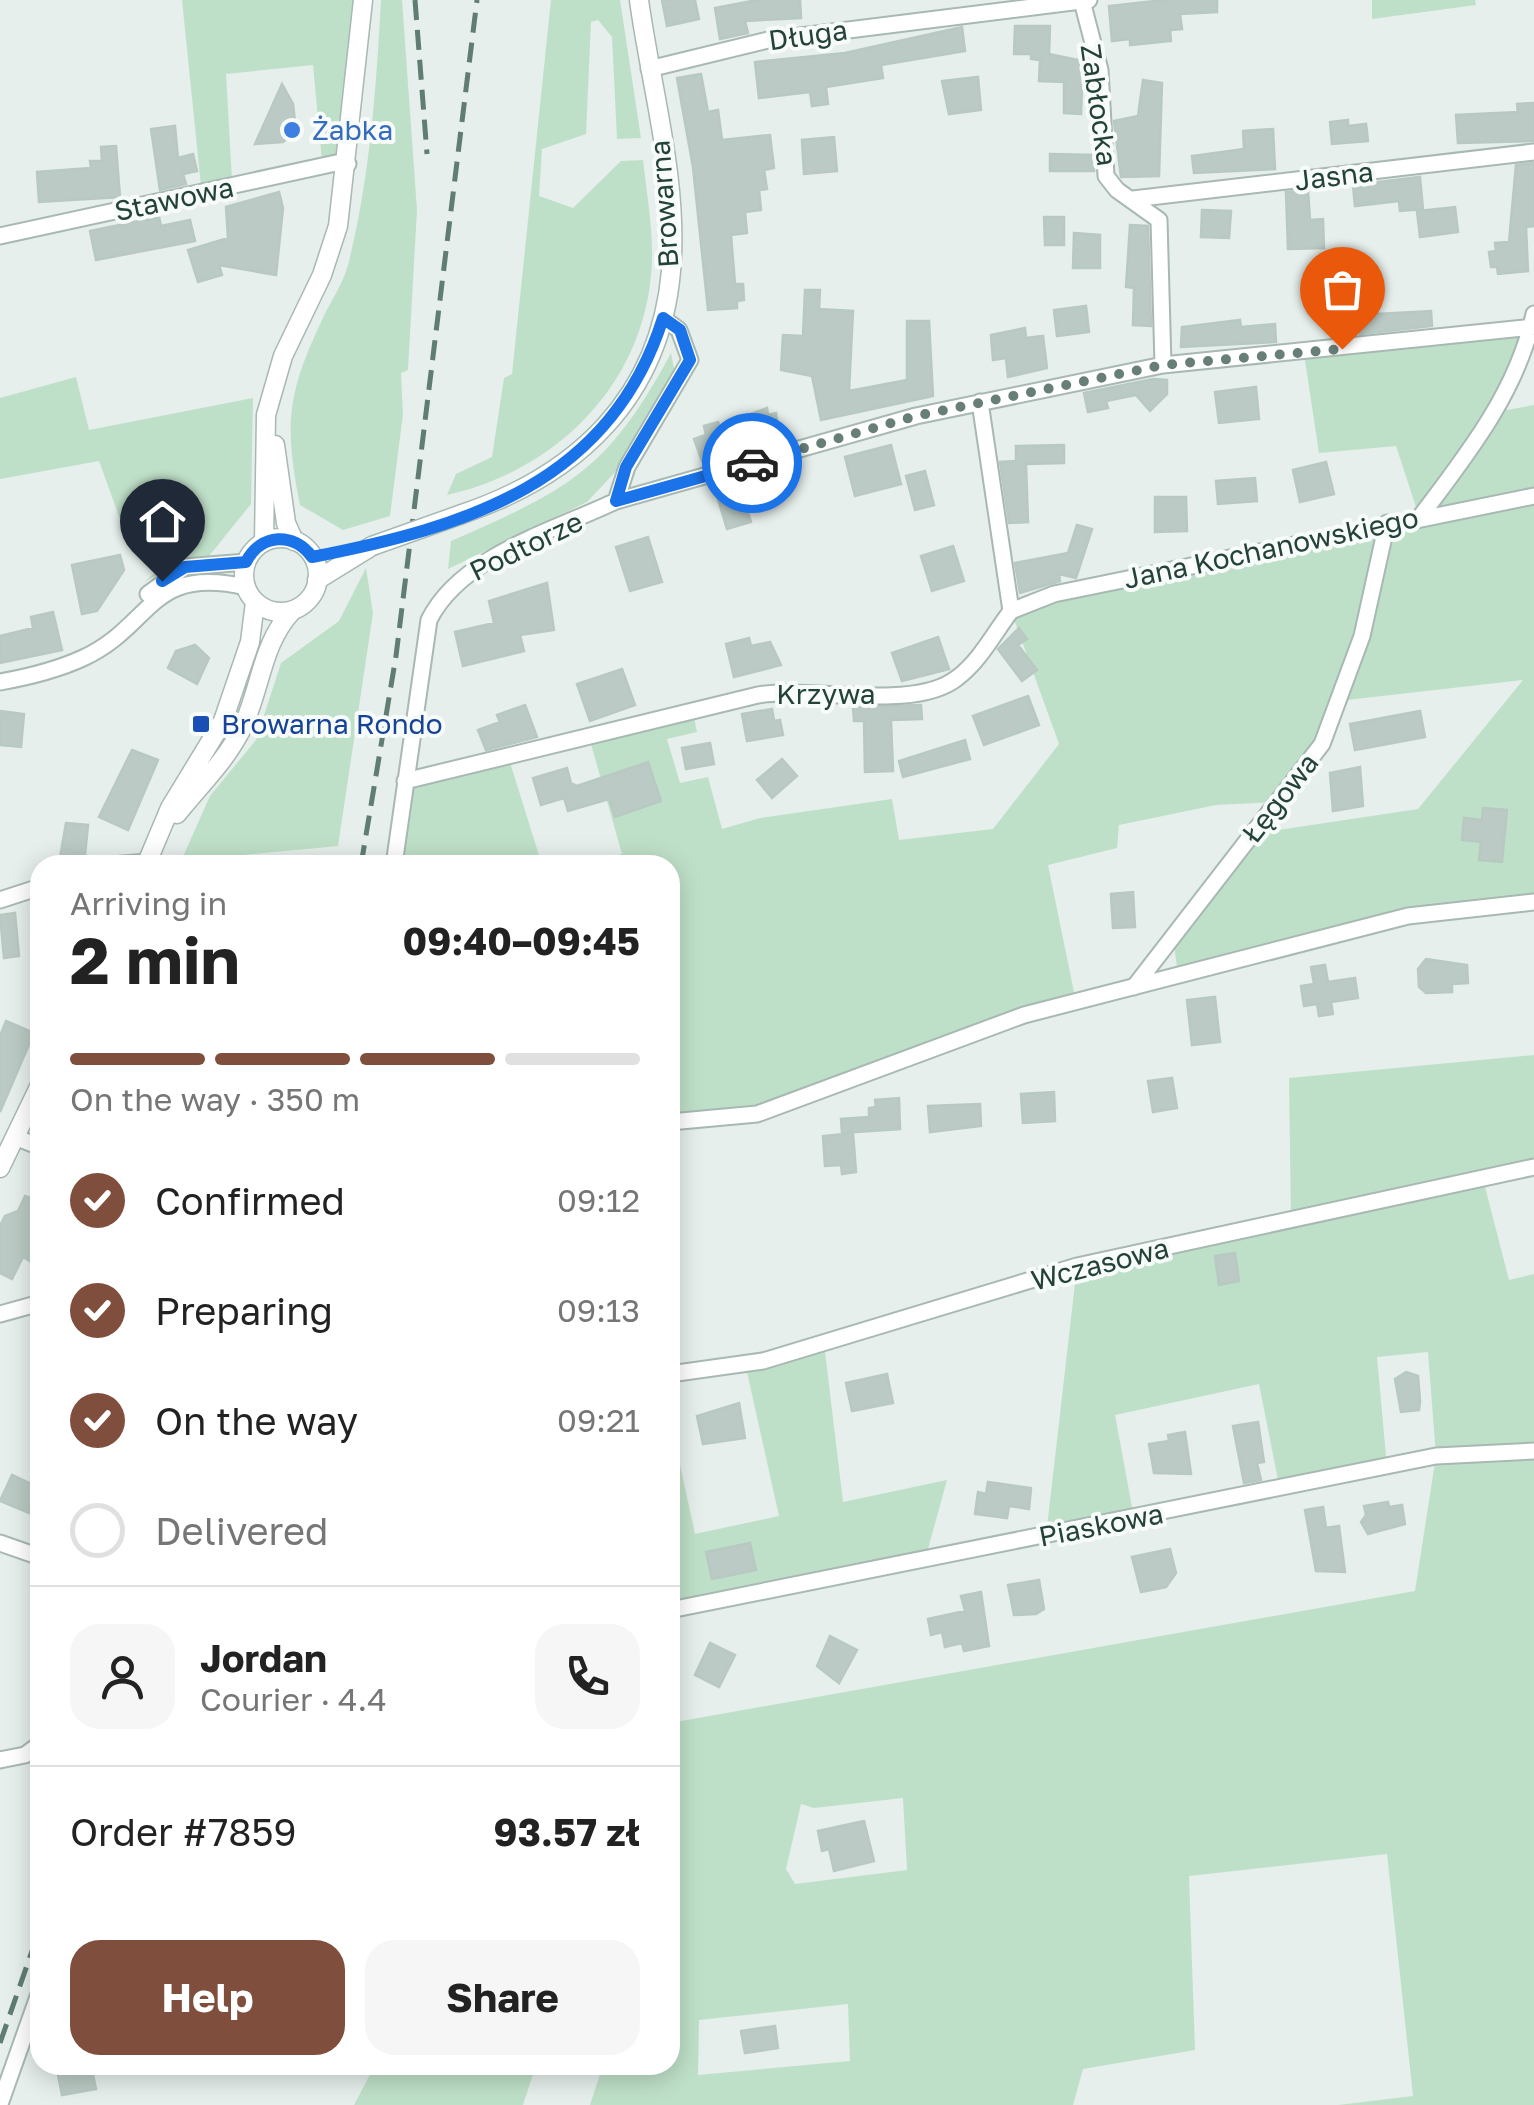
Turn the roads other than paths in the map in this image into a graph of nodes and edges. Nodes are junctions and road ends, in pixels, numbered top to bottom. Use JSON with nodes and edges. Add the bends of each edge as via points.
{"nodes":[{"id":1,"x":363,"y":0,"type":"edge"},
{"id":2,"x":639,"y":0,"type":"edge"},
{"id":3,"x":1085,"y":0,"type":"edge"},
{"id":4,"x":649,"y":69,"type":"junction"},
{"id":5,"x":1534,"y":152,"type":"edge"},
{"id":6,"x":348,"y":164,"type":"junction"},
{"id":7,"x":1133,"y":199,"type":"junction"},
{"id":8,"x":0,"y":236,"type":"edge"},
{"id":9,"x":663,"y":318,"type":"junction"},
{"id":10,"x":1533,"y":323,"type":"edge"},
{"id":11,"x":1163,"y":365,"type":"junction"},
{"id":12,"x":273,"y":390,"type":"junction"},
{"id":13,"x":980,"y":402,"type":"junction"},
{"id":14,"x":1534,"y":496,"type":"edge"},
{"id":15,"x":616,"y":501,"type":"junction"},
{"id":16,"x":1420,"y":516,"type":"junction"},
{"id":17,"x":1387,"y":523,"type":"junction"},
{"id":18,"x":294,"y":541,"type":"junction"},
{"id":19,"x":264,"y":542,"type":"junction"},
{"id":20,"x":372,"y":546,"type":"junction"},
{"id":21,"x":312,"y":557,"type":"junction"},
{"id":22,"x":246,"y":562,"type":"junction"},
{"id":23,"x":317,"y":580,"type":"junction"},
{"id":24,"x":251,"y":595,"type":"junction"},
{"id":25,"x":292,"y":611,"type":"junction"},
{"id":26,"x":1010,"y":611,"type":"junction"},
{"id":27,"x":107,"y":643,"type":"junction"},
{"id":28,"x":0,"y":682,"type":"edge"},
{"id":29,"x":406,"y":781,"type":"junction"},
{"id":30,"x":156,"y":842,"type":"junction"},
{"id":31,"x":151,"y":855,"type":"edge"},
{"id":32,"x":395,"y":855,"type":"edge"},
{"id":33,"x":30,"y":890,"type":"edge"},
{"id":34,"x":0,"y":900,"type":"edge"},
{"id":35,"x":1534,"y":902,"type":"edge"},
{"id":36,"x":1134,"y":987,"type":"junction"},
{"id":37,"x":30,"y":1106,"type":"edge"},
{"id":38,"x":680,"y":1121,"type":"edge"},
{"id":39,"x":15,"y":1137,"type":"junction"},
{"id":40,"x":30,"y":1143,"type":"edge"},
{"id":41,"x":1534,"y":1167,"type":"edge"},
{"id":42,"x":0,"y":1168,"type":"edge"},
{"id":43,"x":30,"y":1306,"type":"edge"},
{"id":44,"x":0,"y":1314,"type":"edge"},
{"id":45,"x":680,"y":1373,"type":"edge"},
{"id":46,"x":1534,"y":1451,"type":"edge"},
{"id":47,"x":0,"y":1543,"type":"edge"},
{"id":48,"x":30,"y":1554,"type":"edge"},
{"id":49,"x":680,"y":1608,"type":"edge"},
{"id":50,"x":30,"y":1751,"type":"edge"},
{"id":51,"x":0,"y":1760,"type":"edge"},
{"id":52,"x":30,"y":2019,"type":"edge"},
{"id":53,"x":0,"y":2104,"type":"edge"}],
"edges":[{"from":1,"to":6,"type":"street"},
{"from":2,"to":4,"type":"street","name":"Browarna"},
{"from":3,"to":4,"type":"street","name":"Długa","via":[[768,40]]},
{"from":3,"to":7,"type":"street","name":"Zabłocka","via":[[1100,70],[1106,176]]},
{"from":4,"to":9,"type":"street","name":"Browarna","via":[[671,227]]},
{"from":5,"to":7,"type":"street","name":"Jasna"},
{"from":6,"to":8,"type":"street","name":"Stawowa"},
{"from":6,"to":12,"type":"street","via":[[338,226]]},
{"from":7,"to":11,"type":"street","name":"Zabłocka","via":[[1160,220]]},
{"from":9,"to":15,"type":"street","name":"Podtorze","via":[[680,330],[690,360],[626,467]]},
{"from":9,"to":20,"type":"street","name":"Browarna","bridge":true,"via":[[626,400],[588,446],[550,477]]},
{"from":10,"to":11,"type":"street"},
{"from":10,"to":16,"type":"street","via":[[1476,444]]},
{"from":11,"to":13,"type":"street"},
{"from":12,"to":18,"type":"street","via":[[277,466]]},
{"from":12,"to":19,"type":"street","via":[[266,415]]},
{"from":13,"to":15,"type":"street"},
{"from":13,"to":26,"type":"street"},
{"from":14,"to":16,"type":"street","name":"Jana Kochanowskiego"},
{"from":15,"to":29,"type":"street","name":"Podtorze","via":[[466,572],[439,601],[424,640]]},
{"from":16,"to":17,"type":"street","name":"Jana Kochanowskiego"},
{"from":17,"to":26,"type":"street","name":"Jana Kochanowskiego","via":[[1054,594]]},
{"from":17,"to":36,"type":"street","name":"Łęgowa","via":[[1362,636],[1322,744]]},
{"from":18,"to":19,"type":"street"},
{"from":18,"to":21,"type":"street"},
{"from":19,"to":22,"type":"street"},
{"from":20,"to":21,"type":"street","name":"Browarna"},
{"from":20,"to":23,"type":"street","name":"Browarna"},
{"from":21,"to":23,"type":"street"},
{"from":22,"to":24,"type":"street"},
{"from":22,"to":27,"type":"street","via":[[174,572]]},
{"from":23,"to":25,"type":"street","via":[[309,599]]},
{"from":24,"to":25,"type":"street","via":[[272,611]]},
{"from":24,"to":27,"type":"street","via":[[213,581],[176,587]]},
{"from":24,"to":30,"type":"street","via":[[250,642],[228,710]]},
{"from":25,"to":30,"type":"street","via":[[274,632],[253,702],[228,752]]},
{"from":26,"to":29,"type":"street","name":"Krzywa","via":[[973,663],[944,686],[848,698],[786,690],[758,694]]},
{"from":27,"to":28,"type":"street","via":[[84,658]]},
{"from":29,"to":32,"type":"street","name":"Podtorze"},
{"from":30,"to":31,"type":"street"},
{"from":33,"to":34,"type":"street"},
{"from":35,"to":36,"type":"street","via":[[1408,916]]},
{"from":36,"to":38,"type":"street","via":[[1024,1016],[756,1114]]},
{"from":37,"to":39,"type":"street"},
{"from":39,"to":40,"type":"street"},
{"from":39,"to":42,"type":"street"},
{"from":41,"to":45,"type":"street","name":"Wczasowa","via":[[1077,1266],[764,1361]]},
{"from":43,"to":44,"type":"street"},
{"from":46,"to":49,"type":"street","name":"Piaskowa","via":[[1436,1456]]},
{"from":47,"to":48,"type":"street"},
{"from":50,"to":51,"type":"street"},
{"from":52,"to":53,"type":"street"}]}
